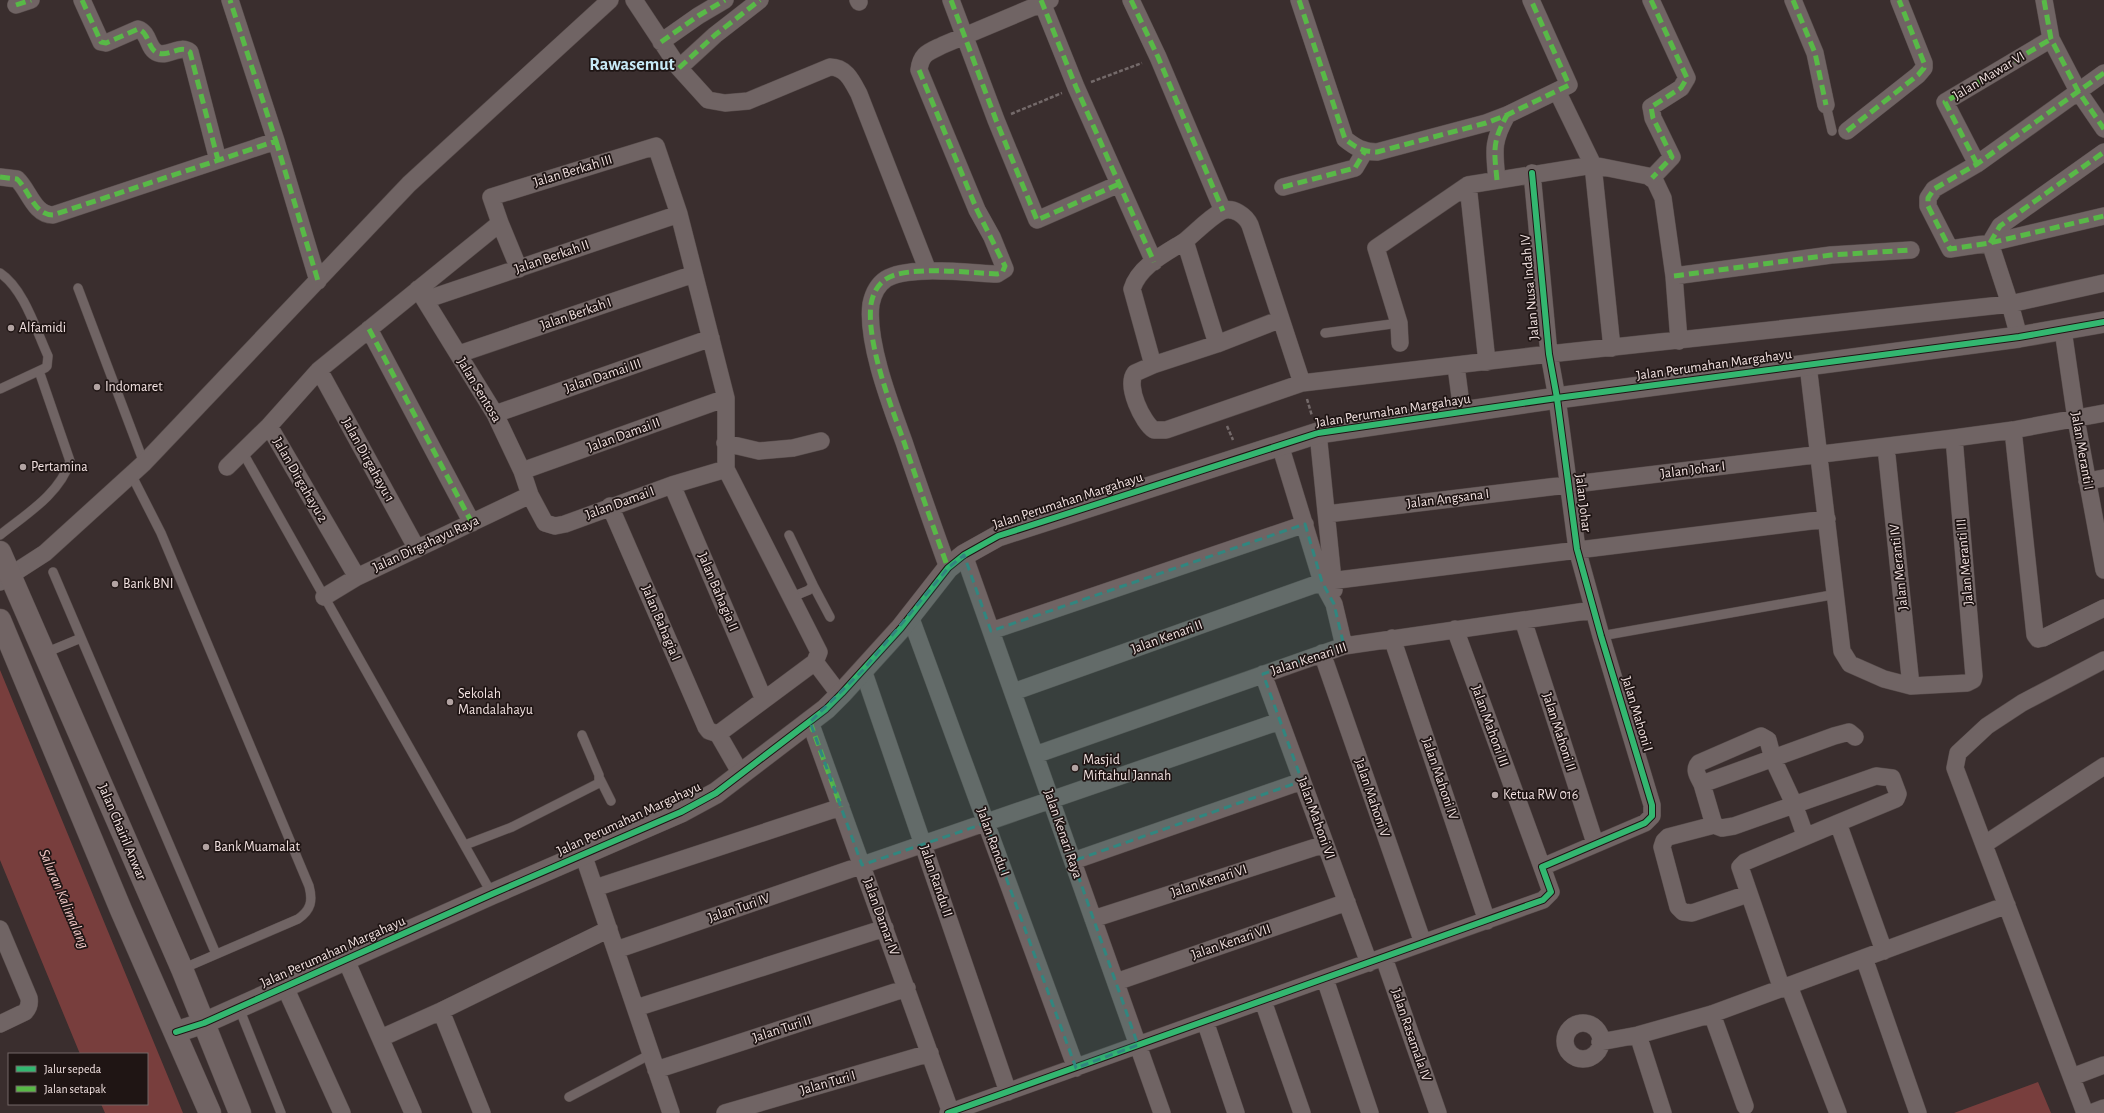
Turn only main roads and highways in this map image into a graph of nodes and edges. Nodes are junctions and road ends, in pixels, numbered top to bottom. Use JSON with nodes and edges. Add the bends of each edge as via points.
{"nodes":[{"id":1,"x":0,"y":552,"type":"edge"},
{"id":2,"x":5,"y":580,"type":"edge"},
{"id":3,"x":0,"y":620,"type":"edge"},
{"id":4,"x":210,"y":1113,"type":"edge"},
{"id":5,"x":240,"y":1113,"type":"edge"}],
"edges":[{"from":1,"to":2,"type":"main road","name":"Jalan Chairil Anwar"},
{"from":2,"to":5,"type":"main road","name":"Jalan Chairil Anwar","via":[[45,653],[182,969]]},
{"from":3,"to":4,"type":"main road","via":[[121,910]]}]}
